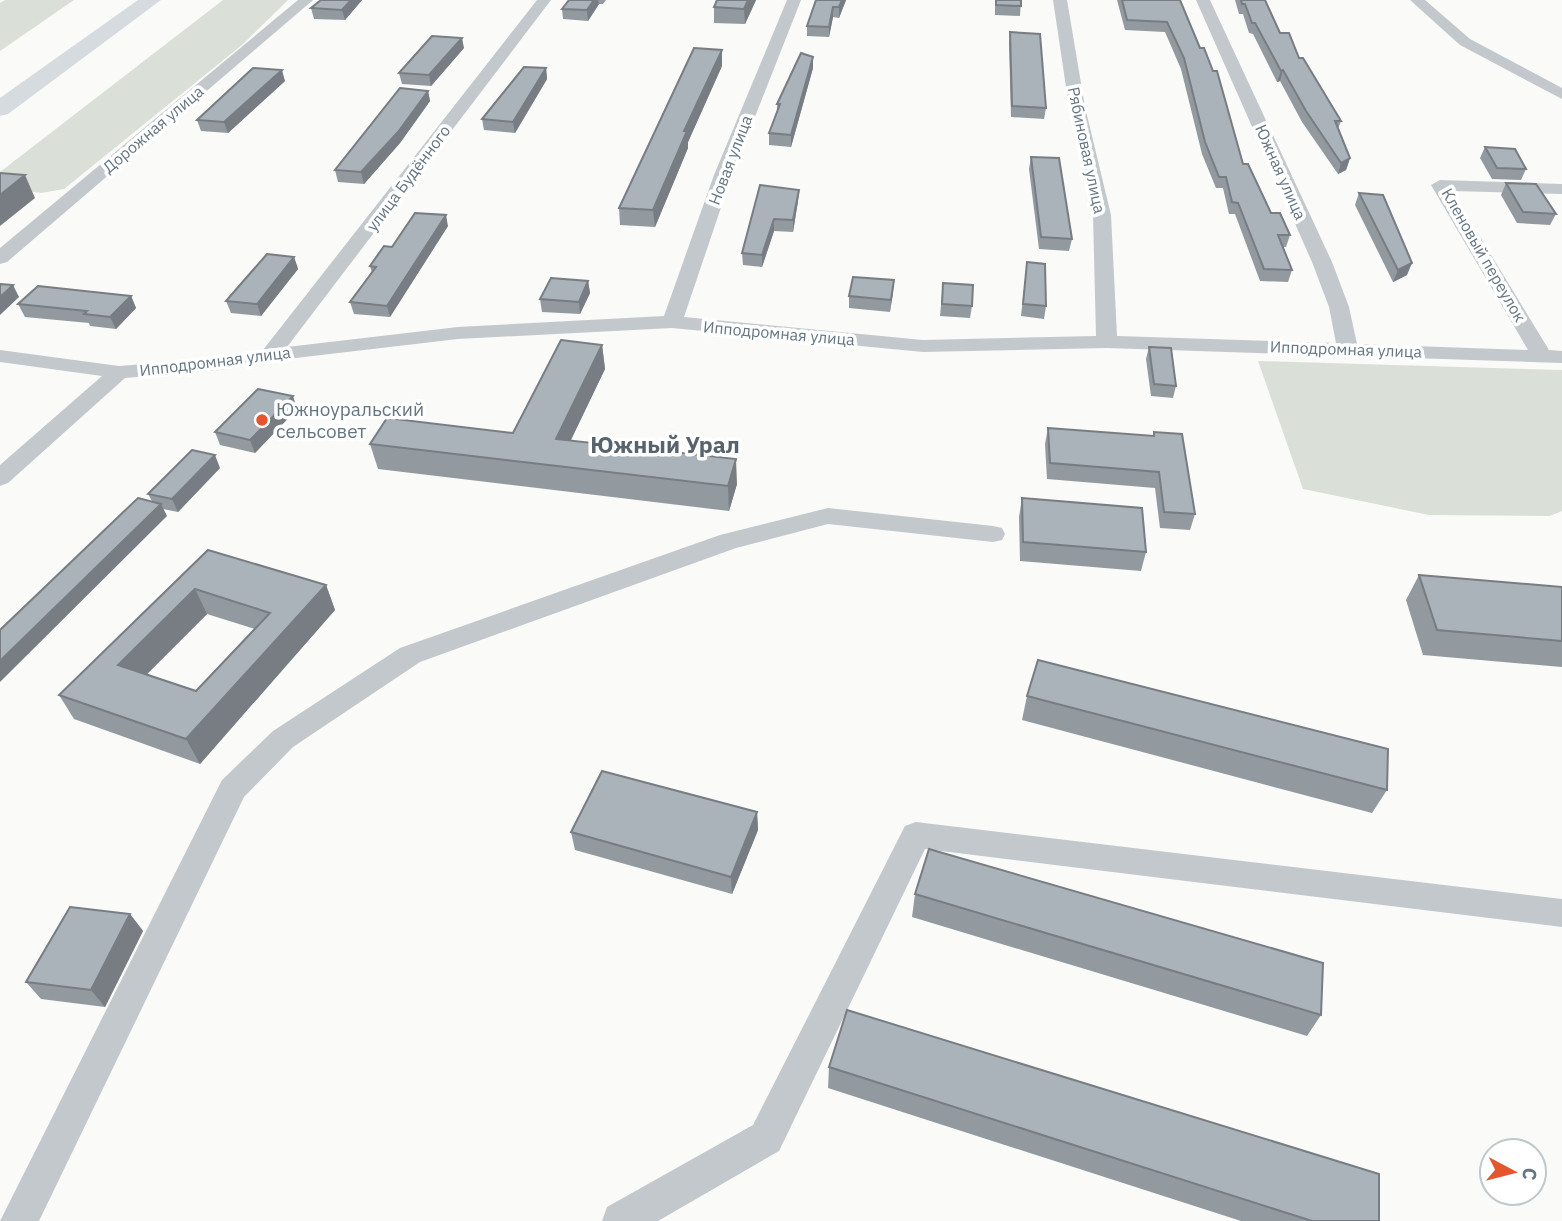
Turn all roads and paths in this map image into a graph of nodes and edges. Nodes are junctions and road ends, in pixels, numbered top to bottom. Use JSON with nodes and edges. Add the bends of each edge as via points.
{"nodes":[{"id":1,"x":119,"y":0,"type":"edge"},
{"id":2,"x":151,"y":0,"type":"edge"},
{"id":3,"x":306,"y":0,"type":"edge"},
{"id":4,"x":544,"y":0,"type":"edge"},
{"id":5,"x":794,"y":0,"type":"edge"},
{"id":6,"x":1060,"y":0,"type":"edge"},
{"id":7,"x":1203,"y":0,"type":"edge"},
{"id":8,"x":1417,"y":0,"type":"edge"},
{"id":9,"x":0,"y":83,"type":"edge"},
{"id":10,"x":1562,"y":93,"type":"edge"},
{"id":11,"x":0,"y":109,"type":"edge"},
{"id":12,"x":1562,"y":189,"type":"edge"},
{"id":13,"x":0,"y":258,"type":"edge"},
{"id":14,"x":672,"y":322,"type":"junction"},
{"id":15,"x":1107,"y":342,"type":"junction"},
{"id":16,"x":1347,"y":348,"type":"junction"},
{"id":17,"x":270,"y":355,"type":"junction"},
{"id":18,"x":0,"y":356,"type":"edge"},
{"id":19,"x":1552,"y":357,"type":"edge"},
{"id":20,"x":119,"y":372,"type":"junction"},
{"id":21,"x":0,"y":478,"type":"edge"},
{"id":22,"x":993,"y":534,"type":"dead end"},
{"id":23,"x":1562,"y":913,"type":"edge"},
{"id":24,"x":19,"y":1221,"type":"edge"},
{"id":25,"x":621,"y":1221,"type":"edge"}],
"edges":[{"from":1,"to":9,"type":"highway"},
{"from":2,"to":11,"type":"highway"},
{"from":3,"to":13,"type":"street","name":"Дорожная улица"},
{"from":4,"to":17,"type":"street","name":"улица Будённого"},
{"from":5,"to":14,"type":"street","name":"Новая улица","via":[[723,175]]},
{"from":6,"to":15,"type":"street","name":"Рябиновая улица","via":[[1077,107],[1102,215]]},
{"from":7,"to":16,"type":"street","name":"Южная улица","via":[[1322,262],[1339,307]]},
{"from":8,"to":10,"type":"street","via":[[1465,42]]},
{"from":12,"to":19,"type":"street","name":"Кленовый переулок","via":[[1440,185]]},
{"from":14,"to":15,"type":"street","name":"Ипподромная улица","via":[[923,346]]},
{"from":14,"to":17,"type":"street","name":"Ипподромная улица","via":[[458,333]]},
{"from":15,"to":16,"type":"street","name":"Ипподромная улица"},
{"from":16,"to":19,"type":"street","name":"Ипподромная улица"},
{"from":17,"to":20,"type":"street","name":"Ипподромная улица"},
{"from":18,"to":20,"type":"street","name":"Ипподромная улица"},
{"from":20,"to":21,"type":"street"},
{"from":22,"to":24,"type":"street","via":[[828,516],[729,541],[410,655],[283,739],[233,789]]},
{"from":23,"to":25,"type":"street","via":[[915,835],[766,1138]]}]}
